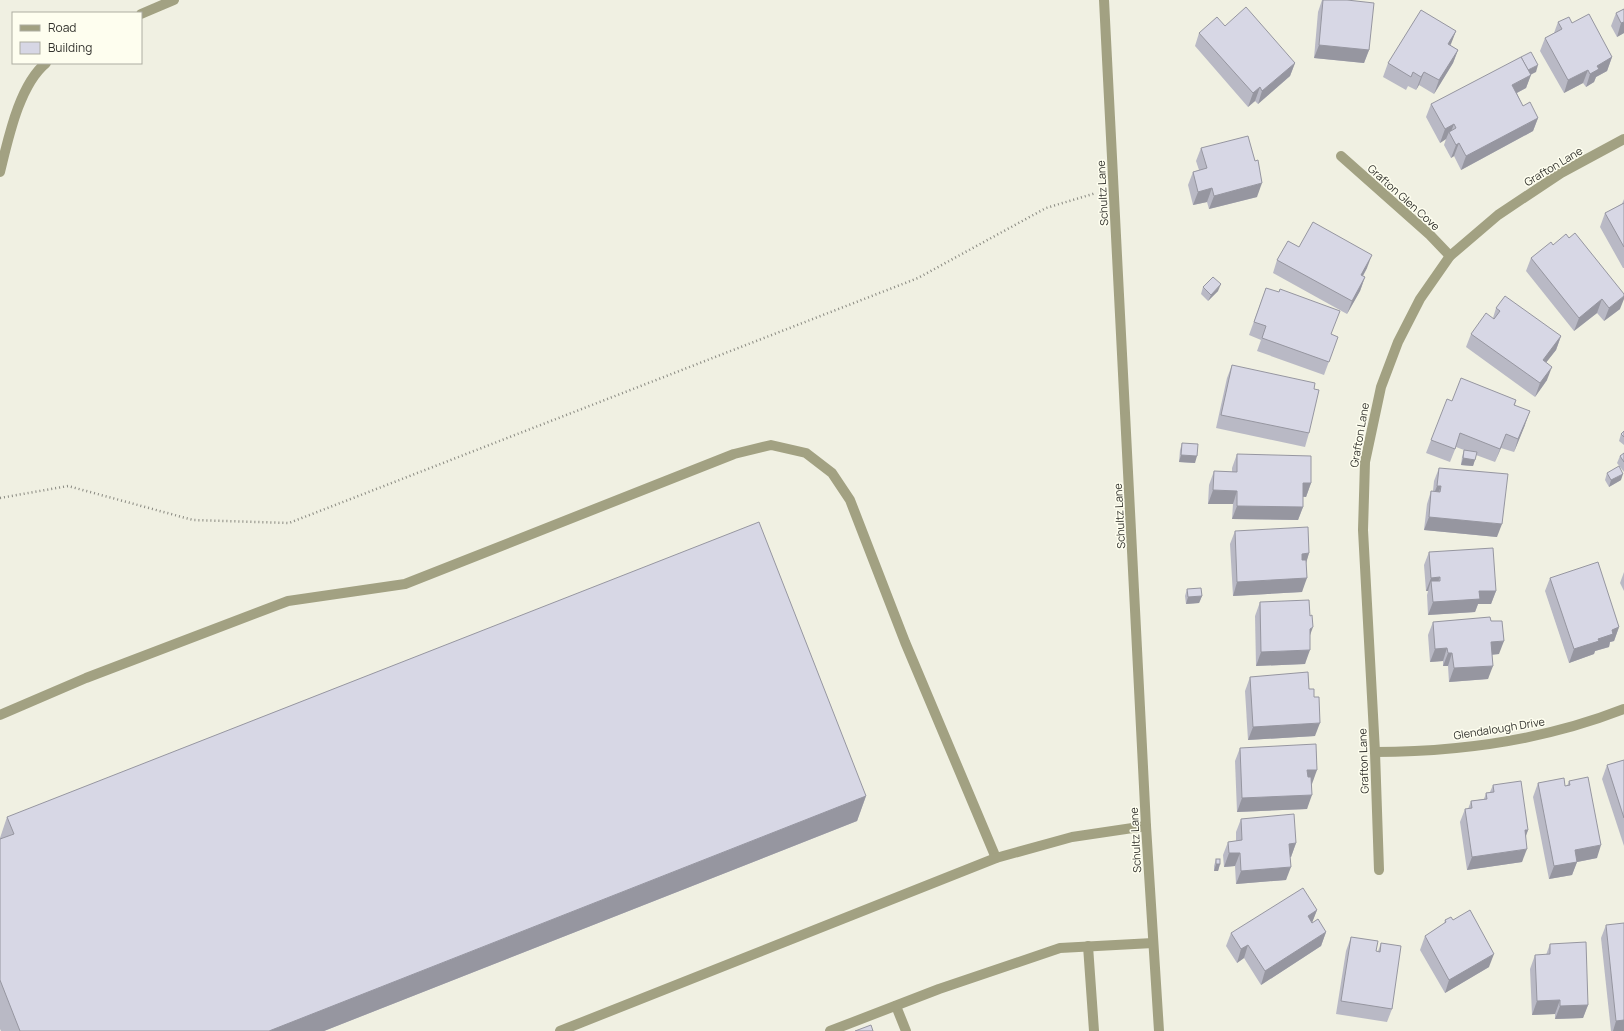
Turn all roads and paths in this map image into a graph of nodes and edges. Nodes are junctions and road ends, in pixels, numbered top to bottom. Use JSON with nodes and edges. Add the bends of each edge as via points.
{"nodes":[{"id":1,"x":174,"y":0,"type":"edge"},
{"id":2,"x":1104,"y":0,"type":"edge"},
{"id":3,"x":142,"y":14,"type":"edge"},
{"id":4,"x":45,"y":64,"type":"edge"},
{"id":5,"x":1624,"y":139,"type":"edge"},
{"id":6,"x":1341,"y":156,"type":"dead end"},
{"id":7,"x":0,"y":172,"type":"edge"},
{"id":8,"x":1114,"y":188,"type":"junction"},
{"id":9,"x":1450,"y":256,"type":"junction"},
{"id":10,"x":0,"y":498,"type":"edge"},
{"id":11,"x":1624,"y":709,"type":"edge"},
{"id":12,"x":0,"y":715,"type":"edge"},
{"id":13,"x":1375,"y":752,"type":"junction"},
{"id":14,"x":1146,"y":826,"type":"junction"},
{"id":15,"x":996,"y":858,"type":"junction"},
{"id":16,"x":1379,"y":870,"type":"dead end"},
{"id":17,"x":1153,"y":943,"type":"junction"},
{"id":18,"x":1088,"y":946,"type":"junction"},
{"id":19,"x":896,"y":1006,"type":"junction"},
{"id":20,"x":560,"y":1031,"type":"edge"},
{"id":21,"x":830,"y":1031,"type":"edge"},
{"id":22,"x":906,"y":1031,"type":"edge"},
{"id":23,"x":1094,"y":1031,"type":"edge"},
{"id":24,"x":1159,"y":1031,"type":"edge"}],
"edges":[{"from":1,"to":3,"type":"street"},
{"from":2,"to":8,"type":"street","name":"Schultz Lane"},
{"from":4,"to":7,"type":"street","via":[[36,71],[14,119]]},
{"from":5,"to":9,"type":"street","name":"Grafton Lane","via":[[1561,173],[1498,215]]},
{"from":6,"to":9,"type":"street","name":"Grafton Glen Cove"},
{"from":8,"to":10,"type":"path","via":[[1046,208],[918,278],[289,523],[193,520],[68,486]]},
{"from":8,"to":14,"type":"street","name":"Schultz Lane"},
{"from":9,"to":13,"type":"street","name":"Grafton Lane","via":[[1420,299],[1398,342],[1381,387],[1365,462],[1363,530]]},
{"from":11,"to":13,"type":"street","name":"Glendalough Drive","via":[[1598,720],[1537,736],[1483,745]]},
{"from":12,"to":15,"type":"street","via":[[86,678],[288,601],[405,584],[734,454],[771,445],[806,453],[832,473],[850,500],[905,642]]},
{"from":13,"to":16,"type":"street","name":"Grafton Lane"},
{"from":14,"to":15,"type":"street","via":[[1072,837]]},
{"from":14,"to":17,"type":"street","name":"Schultz Lane"},
{"from":15,"to":20,"type":"street"},
{"from":17,"to":18,"type":"street"},
{"from":17,"to":24,"type":"street","name":"Schultz Lane"},
{"from":18,"to":19,"type":"street","via":[[1060,948]]},
{"from":18,"to":23,"type":"street"},
{"from":19,"to":21,"type":"street"},
{"from":19,"to":22,"type":"street"}]}
